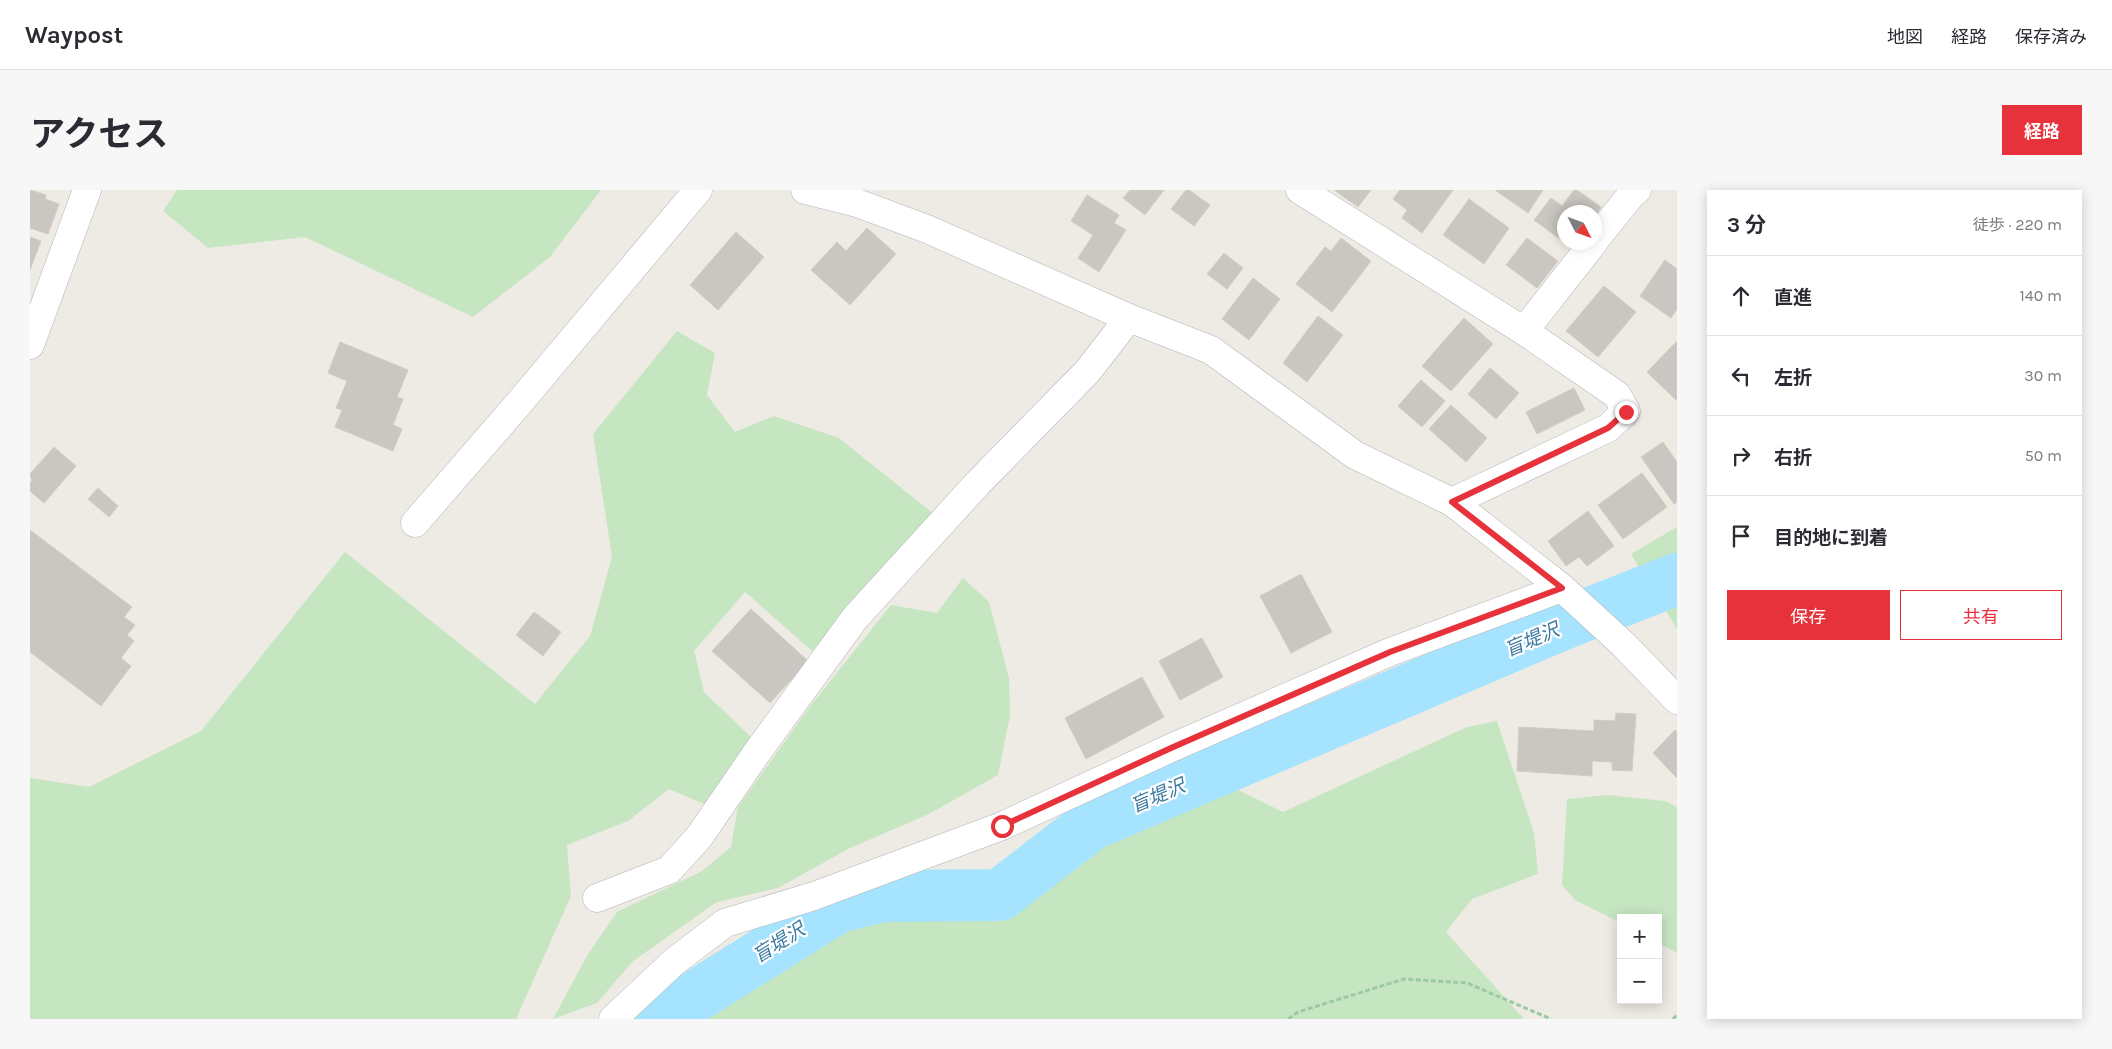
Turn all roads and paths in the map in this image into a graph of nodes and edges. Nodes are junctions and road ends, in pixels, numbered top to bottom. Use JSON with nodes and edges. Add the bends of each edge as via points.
{"nodes":[{"id":1,"x":87,"y":190,"type":"edge"},
{"id":2,"x":698,"y":190,"type":"edge"},
{"id":3,"x":805,"y":190,"type":"edge"},
{"id":4,"x":1300,"y":190,"type":"edge"},
{"id":5,"x":1632,"y":191,"type":"edge"},
{"id":6,"x":1602,"y":231,"type":"edge"},
{"id":7,"x":1588,"y":250,"type":"edge"},
{"id":8,"x":1129,"y":318,"type":"junction"},
{"id":9,"x":1524,"y":332,"type":"junction"},
{"id":10,"x":30,"y":345,"type":"edge"},
{"id":11,"x":1452,"y":502,"type":"junction"},
{"id":12,"x":415,"y":523,"type":"dead end"},
{"id":13,"x":1562,"y":588,"type":"junction"},
{"id":14,"x":1677,"y":700,"type":"edge"},
{"id":15,"x":597,"y":898,"type":"dead end"},
{"id":16,"x":1677,"y":1015,"type":"edge"},
{"id":17,"x":613,"y":1019,"type":"edge"},
{"id":18,"x":1288,"y":1019,"type":"edge"},
{"id":19,"x":1551,"y":1019,"type":"edge"},
{"id":20,"x":1673,"y":1019,"type":"edge"}],
"edges":[{"from":1,"to":10,"type":"street"},
{"from":2,"to":12,"type":"street"},
{"from":3,"to":8,"type":"street","via":[[857,203],[927,229]]},
{"from":4,"to":9,"type":"street"},
{"from":5,"to":6,"type":"street"},
{"from":7,"to":9,"type":"street"},
{"from":8,"to":11,"type":"street","via":[[1211,350],[1355,455]]},
{"from":8,"to":15,"type":"street","via":[[1087,372],[978,483],[855,618],[699,837],[669,870]]},
{"from":9,"to":11,"type":"street","via":[[1617,395],[1626,412],[1608,428]]},
{"from":11,"to":13,"type":"street"},
{"from":13,"to":14,"type":"street"},
{"from":13,"to":17,"type":"street","via":[[1390,652],[1002,826],[814,896],[726,923],[674,961]]},
{"from":16,"to":20,"type":"path"},
{"from":18,"to":19,"type":"path","via":[[1298,1012],[1404,979],[1467,983]]}]}
